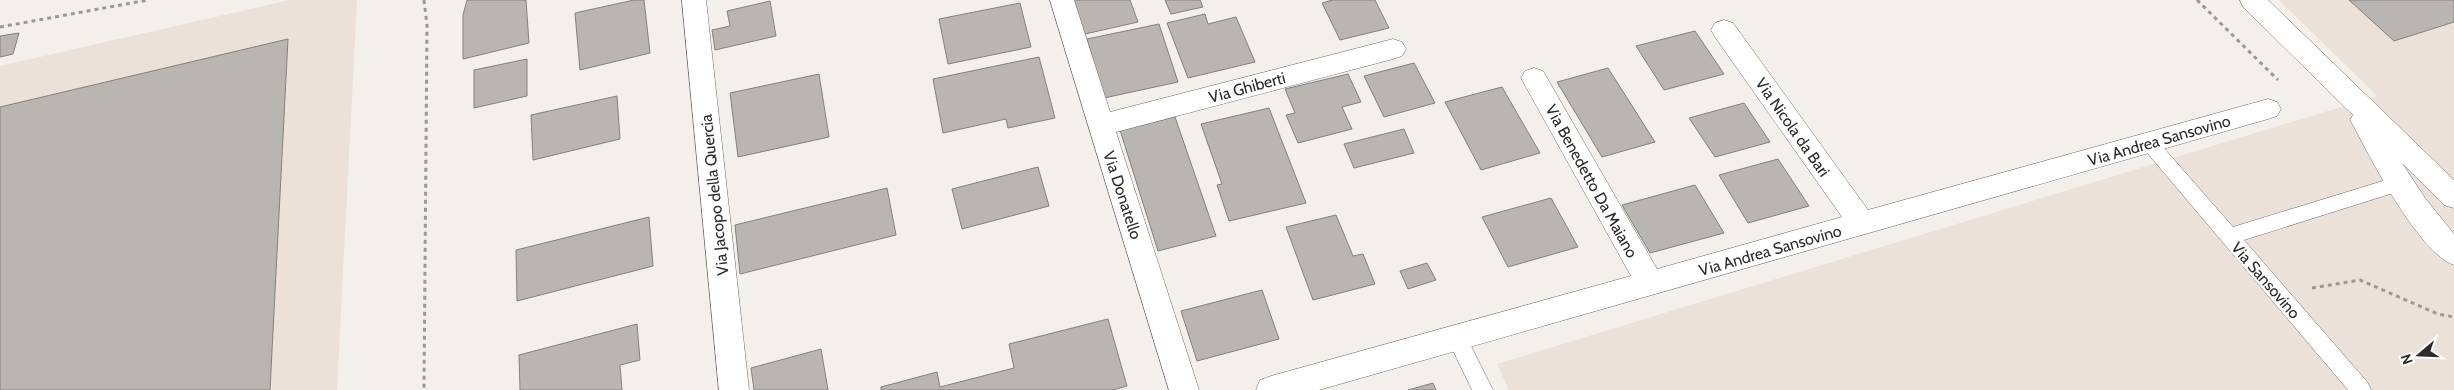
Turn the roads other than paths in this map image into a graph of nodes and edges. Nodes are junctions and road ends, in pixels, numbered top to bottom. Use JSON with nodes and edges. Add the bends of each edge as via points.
{"nodes":[{"id":1,"x":694,"y":0,"type":"edge"},
{"id":2,"x":1062,"y":0,"type":"edge"},
{"id":3,"x":2252,"y":0,"type":"edge"},
{"id":4,"x":1724,"y":30,"type":"dead end"},
{"id":5,"x":1393,"y":49,"type":"dead end"},
{"id":6,"x":1534,"y":78,"type":"dead end"},
{"id":7,"x":2349,"y":94,"type":"junction"},
{"id":8,"x":2268,"y":109,"type":"road end"},
{"id":9,"x":1101,"y":125,"type":"junction"},
{"id":10,"x":2149,"y":143,"type":"junction"},
{"id":11,"x":2398,"y":184,"type":"junction"},
{"id":12,"x":2454,"y":197,"type":"edge"},
{"id":13,"x":2454,"y":218,"type":"edge"},
{"id":14,"x":1862,"y":224,"type":"junction"},
{"id":15,"x":2229,"y":236,"type":"junction"},
{"id":16,"x":2454,"y":253,"type":"edge"},
{"id":17,"x":1650,"y":284,"type":"junction"},
{"id":18,"x":1457,"y":338,"type":"junction"},
{"id":19,"x":734,"y":390,"type":"edge"},
{"id":20,"x":1184,"y":390,"type":"edge"},
{"id":21,"x":1271,"y":390,"type":"edge"},
{"id":22,"x":1483,"y":390,"type":"edge"},
{"id":23,"x":2361,"y":390,"type":"edge"}],
"edges":[{"from":1,"to":19,"type":"street","name":"Via Jacopo della Quercia"},
{"from":2,"to":9,"type":"street","name":"Via Donatello"},
{"from":3,"to":7,"type":"street"},
{"from":4,"to":14,"type":"street","name":"Via Nicola da Bari"},
{"from":5,"to":9,"type":"street","name":"Via Ghiberti"},
{"from":6,"to":17,"type":"street","name":"Via Benedetto Da Maiano"},
{"from":7,"to":11,"type":"street"},
{"from":7,"to":12,"type":"street"},
{"from":8,"to":10,"type":"street","name":"Via Andrea Sansovino"},
{"from":9,"to":20,"type":"street","name":"Via Donatello"},
{"from":10,"to":14,"type":"street","name":"Via Andrea Sansovino"},
{"from":10,"to":15,"type":"lane"},
{"from":11,"to":13,"type":"street","via":[[2443,207]]},
{"from":11,"to":15,"type":"lane","name":"Via Sansovino"},
{"from":11,"to":16,"type":"street"},
{"from":14,"to":17,"type":"street","name":"Via Andrea Sansovino"},
{"from":15,"to":23,"type":"lane","name":"Via Sansovino"},
{"from":17,"to":18,"type":"street","name":"Via Andrea Sansovino"},
{"from":18,"to":21,"type":"street","name":"Via Andrea Sansovino"},
{"from":18,"to":22,"type":"lane"}]}
